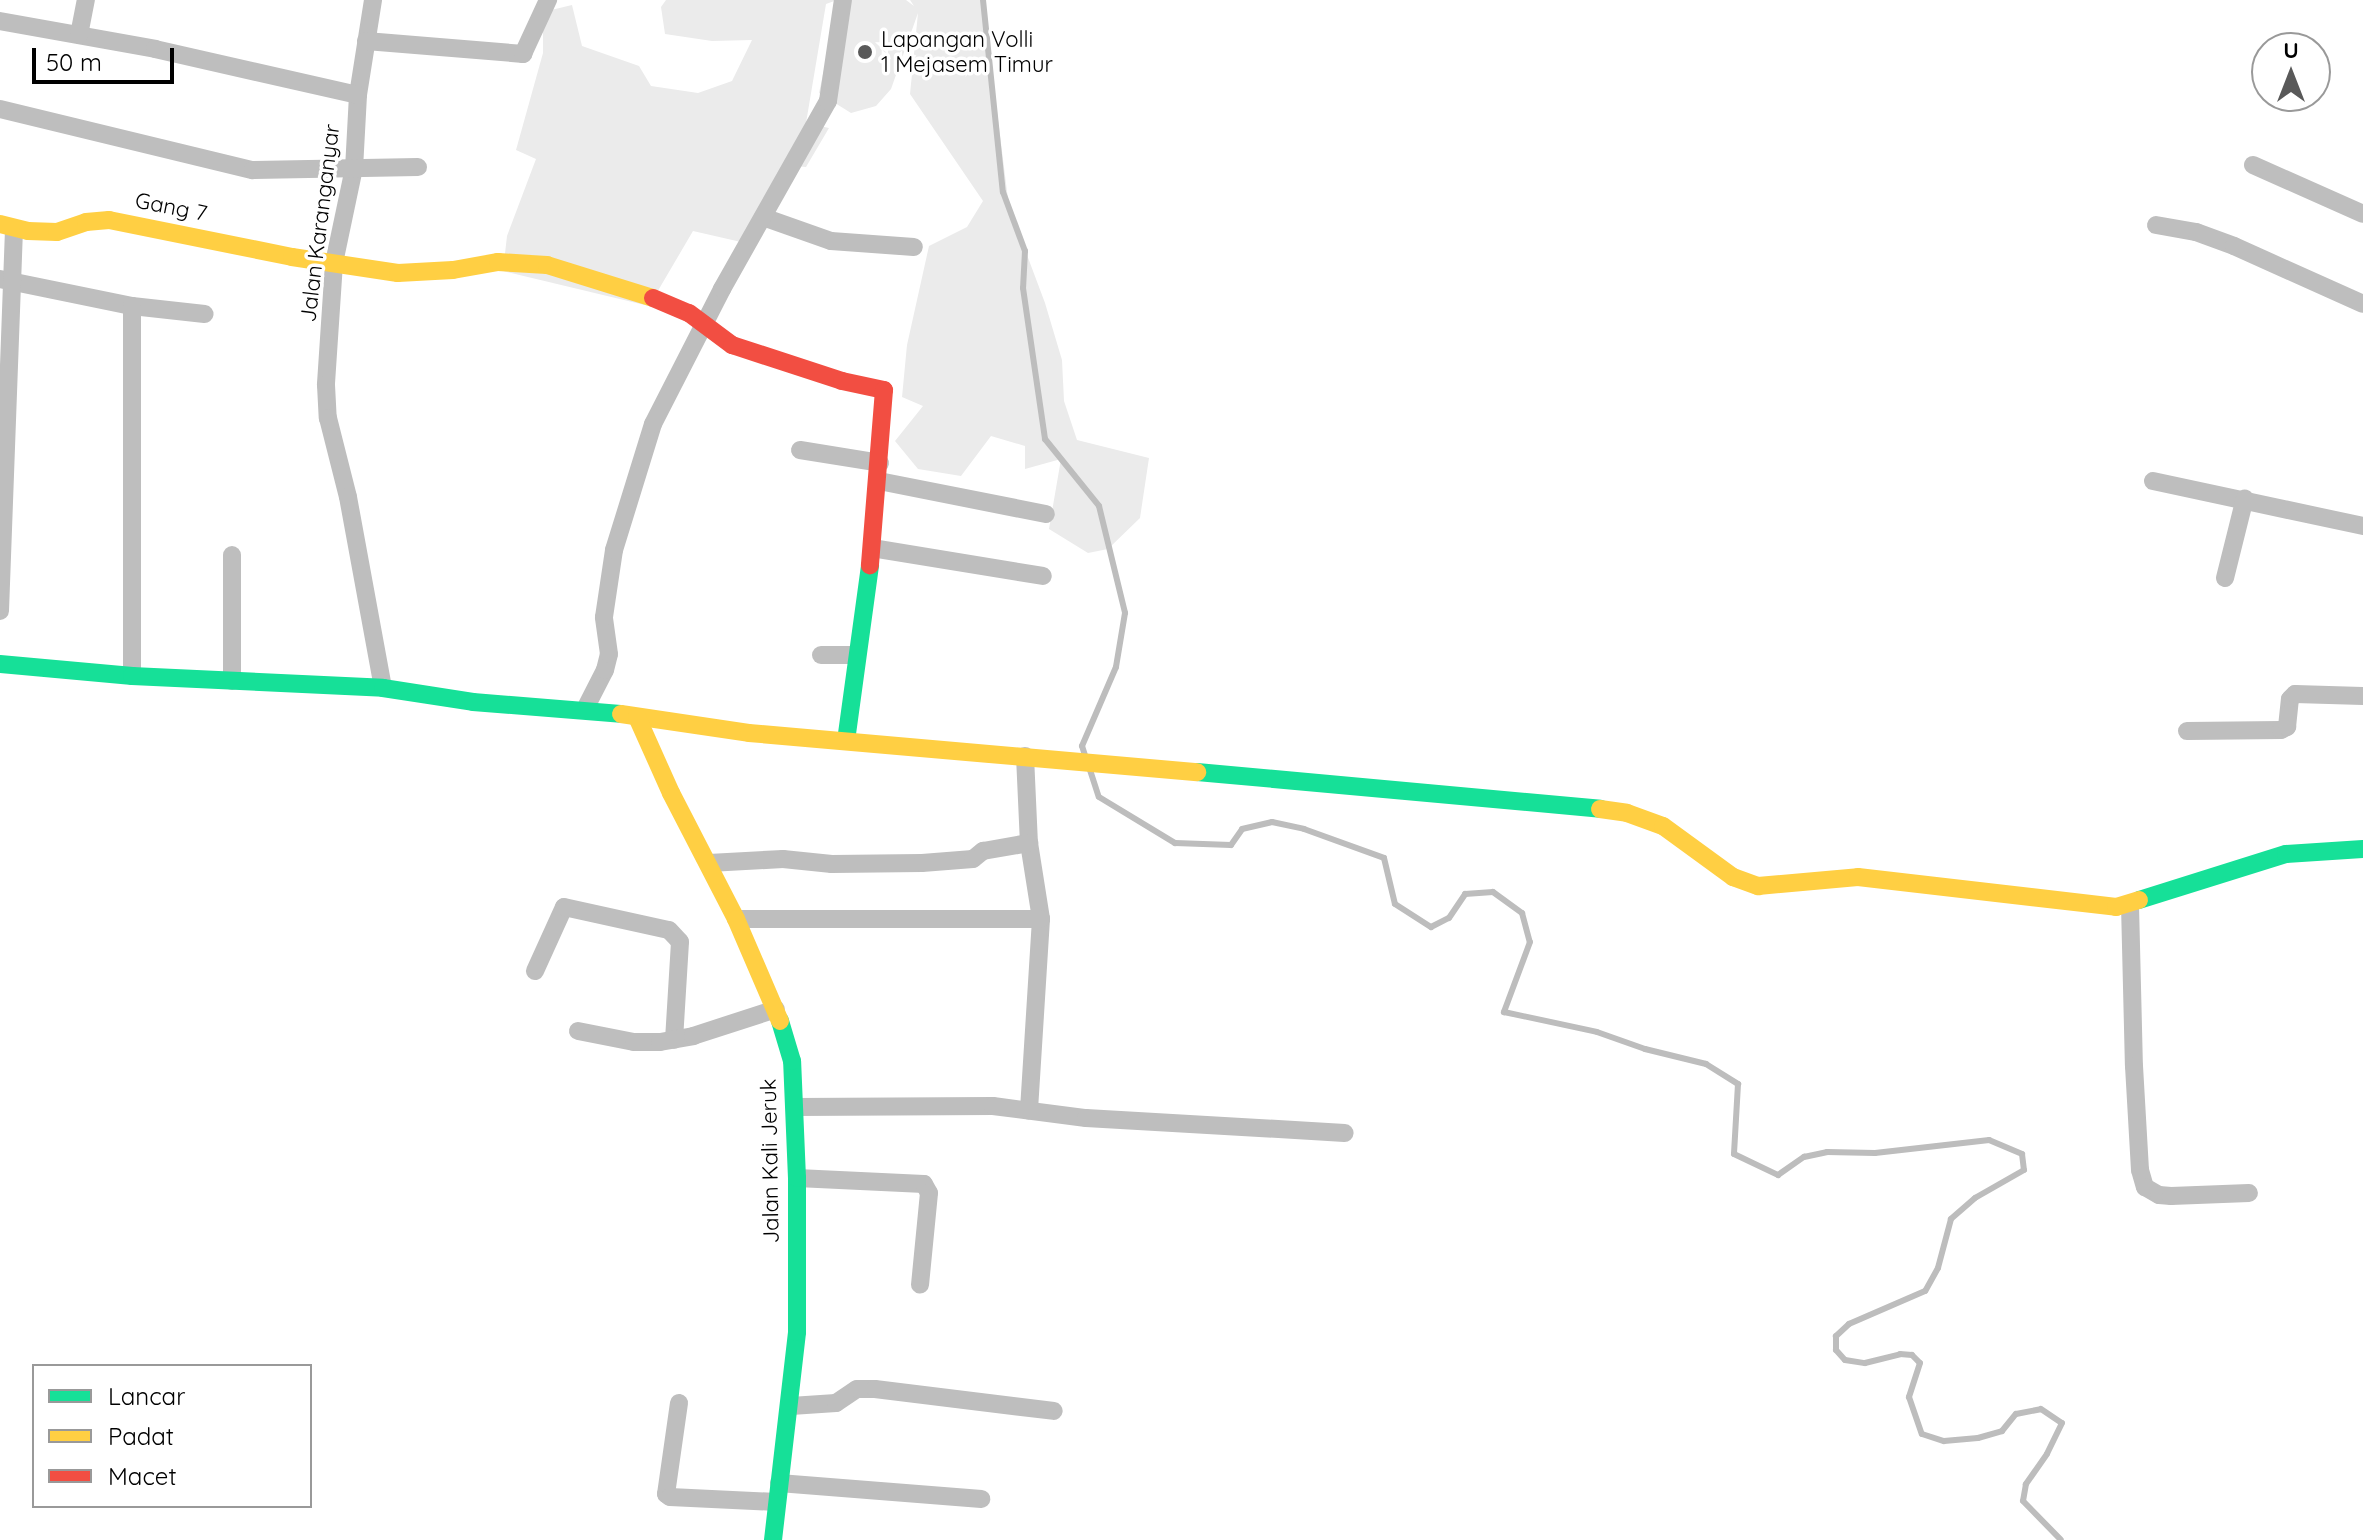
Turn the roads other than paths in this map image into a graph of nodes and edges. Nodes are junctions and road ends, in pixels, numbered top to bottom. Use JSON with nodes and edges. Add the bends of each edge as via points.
{"nodes":[{"id":1,"x":86,"y":0,"type":"edge"},
{"id":2,"x":373,"y":0,"type":"edge"},
{"id":3,"x":548,"y":0,"type":"edge"},
{"id":4,"x":843,"y":0,"type":"edge"},
{"id":5,"x":0,"y":21,"type":"edge"},
{"id":6,"x":79,"y":35,"type":"junction"},
{"id":7,"x":366,"y":41,"type":"junction"},
{"id":8,"x":358,"y":95,"type":"junction"},
{"id":9,"x":0,"y":109,"type":"edge"},
{"id":10,"x":2253,"y":165,"type":"dead end"},
{"id":11,"x":418,"y":167,"type":"dead end"},
{"id":12,"x":354,"y":168,"type":"junction"},
{"id":13,"x":2363,"y":214,"type":"edge"},
{"id":14,"x":763,"y":217,"type":"junction"},
{"id":15,"x":2156,"y":225,"type":"dead end"},
{"id":16,"x":7,"y":226,"type":"edge"},
{"id":17,"x":914,"y":247,"type":"dead end"},
{"id":18,"x":334,"y":263,"type":"junction"},
{"id":19,"x":5,"y":279,"type":"edge"},
{"id":20,"x":2363,"y":304,"type":"edge"},
{"id":21,"x":132,"y":306,"type":"junction"},
{"id":22,"x":205,"y":314,"type":"dead end"},
{"id":23,"x":704,"y":327,"type":"junction"},
{"id":24,"x":800,"y":450,"type":"dead end"},
{"id":25,"x":880,"y":472,"type":"junction"},
{"id":26,"x":2153,"y":481,"type":"dead end"},
{"id":27,"x":2245,"y":498,"type":"junction"},
{"id":28,"x":1046,"y":514,"type":"dead end"},
{"id":29,"x":2363,"y":526,"type":"edge"},
{"id":30,"x":872,"y":548,"type":"junction"},
{"id":31,"x":232,"y":555,"type":"dead end"},
{"id":32,"x":1043,"y":576,"type":"dead end"},
{"id":33,"x":2225,"y":578,"type":"dead end"},
{"id":34,"x":0,"y":611,"type":"edge"},
{"id":35,"x":821,"y":655,"type":"dead end"},
{"id":36,"x":857,"y":655,"type":"junction"},
{"id":37,"x":0,"y":664,"type":"edge"},
{"id":38,"x":132,"y":676,"type":"junction"},
{"id":39,"x":232,"y":681,"type":"junction"},
{"id":40,"x":383,"y":688,"type":"junction"},
{"id":41,"x":2363,"y":696,"type":"edge"},
{"id":42,"x":589,"y":710,"type":"junction"},
{"id":43,"x":637,"y":717,"type":"junction"},
{"id":44,"x":2187,"y":731,"type":"dead end"},
{"id":45,"x":846,"y":741,"type":"junction"},
{"id":46,"x":1025,"y":756,"type":"junction"},
{"id":47,"x":1029,"y":843,"type":"junction"},
{"id":48,"x":2363,"y":849,"type":"edge"},
{"id":49,"x":709,"y":863,"type":"junction"},
{"id":50,"x":2130,"y":905,"type":"junction"},
{"id":51,"x":736,"y":919,"type":"junction"},
{"id":52,"x":1041,"y":919,"type":"junction"},
{"id":53,"x":535,"y":971,"type":"dead end"},
{"id":54,"x":776,"y":1009,"type":"junction"},
{"id":55,"x":578,"y":1031,"type":"dead end"},
{"id":56,"x":674,"y":1040,"type":"junction"},
{"id":57,"x":795,"y":1107,"type":"junction"},
{"id":58,"x":1029,"y":1111,"type":"junction"},
{"id":59,"x":1345,"y":1133,"type":"dead end"},
{"id":60,"x":797,"y":1178,"type":"junction"},
{"id":61,"x":2249,"y":1193,"type":"dead end"},
{"id":62,"x":920,"y":1285,"type":"dead end"},
{"id":63,"x":679,"y":1403,"type":"dead end"},
{"id":64,"x":791,"y":1406,"type":"junction"},
{"id":65,"x":1054,"y":1411,"type":"dead end"},
{"id":66,"x":778,"y":1493,"type":"junction"},
{"id":67,"x":981,"y":1499,"type":"dead end"},
{"id":68,"x":773,"y":1540,"type":"edge"}],
"edges":[{"from":1,"to":6,"type":"street"},
{"from":2,"to":7,"type":"street","name":"Jalan Karanganyar"},
{"from":3,"to":7,"type":"street","via":[[523,54]]},
{"from":4,"to":14,"type":"street","via":[[829,97]]},
{"from":5,"to":6,"type":"street"},
{"from":6,"to":8,"type":"street"},
{"from":7,"to":8,"type":"street","name":"Jalan Karanganyar"},
{"from":8,"to":12,"type":"street","name":"Jalan Karanganyar"},
{"from":9,"to":12,"type":"street","via":[[253,170]]},
{"from":10,"to":13,"type":"street"},
{"from":11,"to":12,"type":"street"},
{"from":12,"to":18,"type":"street","name":"Jalan Karanganyar"},
{"from":14,"to":17,"type":"street","via":[[831,241]]},
{"from":14,"to":23,"type":"street"},
{"from":15,"to":20,"type":"street","via":[[2234,246]]},
{"from":16,"to":18,"type":"street","name":"Gang 7","via":[[57,232],[109,220]]},
{"from":16,"to":19,"type":"street"},
{"from":18,"to":23,"type":"street","name":"Gang 7","via":[[398,273],[498,262],[547,265],[659,300],[689,313]]},
{"from":18,"to":40,"type":"street","name":"Jalan Karanganyar","via":[[328,418]]},
{"from":19,"to":21,"type":"street"},
{"from":19,"to":34,"type":"street"},
{"from":21,"to":22,"type":"street"},
{"from":21,"to":38,"type":"street"},
{"from":23,"to":25,"type":"street","name":"Gang 7","via":[[732,345],[884,390]]},
{"from":23,"to":42,"type":"street","via":[[653,424],[614,550],[604,617],[609,654]]},
{"from":24,"to":25,"type":"street"},
{"from":25,"to":28,"type":"street"},
{"from":25,"to":30,"type":"street"},
{"from":26,"to":27,"type":"street"},
{"from":27,"to":29,"type":"street"},
{"from":27,"to":33,"type":"street"},
{"from":30,"to":32,"type":"street"},
{"from":30,"to":36,"type":"street"},
{"from":31,"to":39,"type":"street"},
{"from":35,"to":36,"type":"street"},
{"from":36,"to":45,"type":"street"},
{"from":37,"to":38,"type":"street"},
{"from":38,"to":39,"type":"street"},
{"from":39,"to":40,"type":"street"},
{"from":40,"to":42,"type":"street","via":[[473,702]]},
{"from":41,"to":44,"type":"street","via":[[2295,694],[2287,727],[2281,730]]},
{"from":42,"to":43,"type":"street"},
{"from":43,"to":45,"type":"street"},
{"from":43,"to":49,"type":"street","name":"Jalan Kali Jeruk"},
{"from":45,"to":46,"type":"street"},
{"from":46,"to":47,"type":"street"},
{"from":46,"to":50,"type":"street","via":[[1627,813],[1674,831],[1733,877],[1758,886],[1858,877],[2094,906]]},
{"from":47,"to":49,"type":"street","via":[[983,851],[973,859],[922,863]]},
{"from":47,"to":52,"type":"street"},
{"from":48,"to":50,"type":"street","via":[[2286,854]]},
{"from":49,"to":51,"type":"street","name":"Jalan Kali Jeruk"},
{"from":50,"to":61,"type":"street","via":[[2143,1178],[2159,1195]]},
{"from":51,"to":52,"type":"street"},
{"from":51,"to":54,"type":"street","name":"Jalan Kali Jeruk"},
{"from":52,"to":58,"type":"street"},
{"from":53,"to":56,"type":"street","via":[[564,907],[669,930],[680,942]]},
{"from":54,"to":56,"type":"street"},
{"from":54,"to":57,"type":"street","name":"Jalan Kali Jeruk","via":[[792,1061]]},
{"from":55,"to":56,"type":"street","via":[[634,1042]]},
{"from":57,"to":58,"type":"street","via":[[993,1106]]},
{"from":57,"to":60,"type":"street","name":"Jalan Kali Jeruk"},
{"from":58,"to":59,"type":"street"},
{"from":60,"to":62,"type":"street","via":[[924,1184],[929,1193]]},
{"from":60,"to":64,"type":"street","name":"Jalan Kali Jeruk","via":[[797,1332]]},
{"from":63,"to":66,"type":"street","via":[[666,1494]]},
{"from":64,"to":65,"type":"street","via":[[836,1403],[857,1389],[875,1389]]},
{"from":64,"to":66,"type":"street","name":"Jalan Kali Jeruk"},
{"from":66,"to":67,"type":"street"},
{"from":66,"to":68,"type":"street","name":"Jalan Kali Jeruk"}]}
